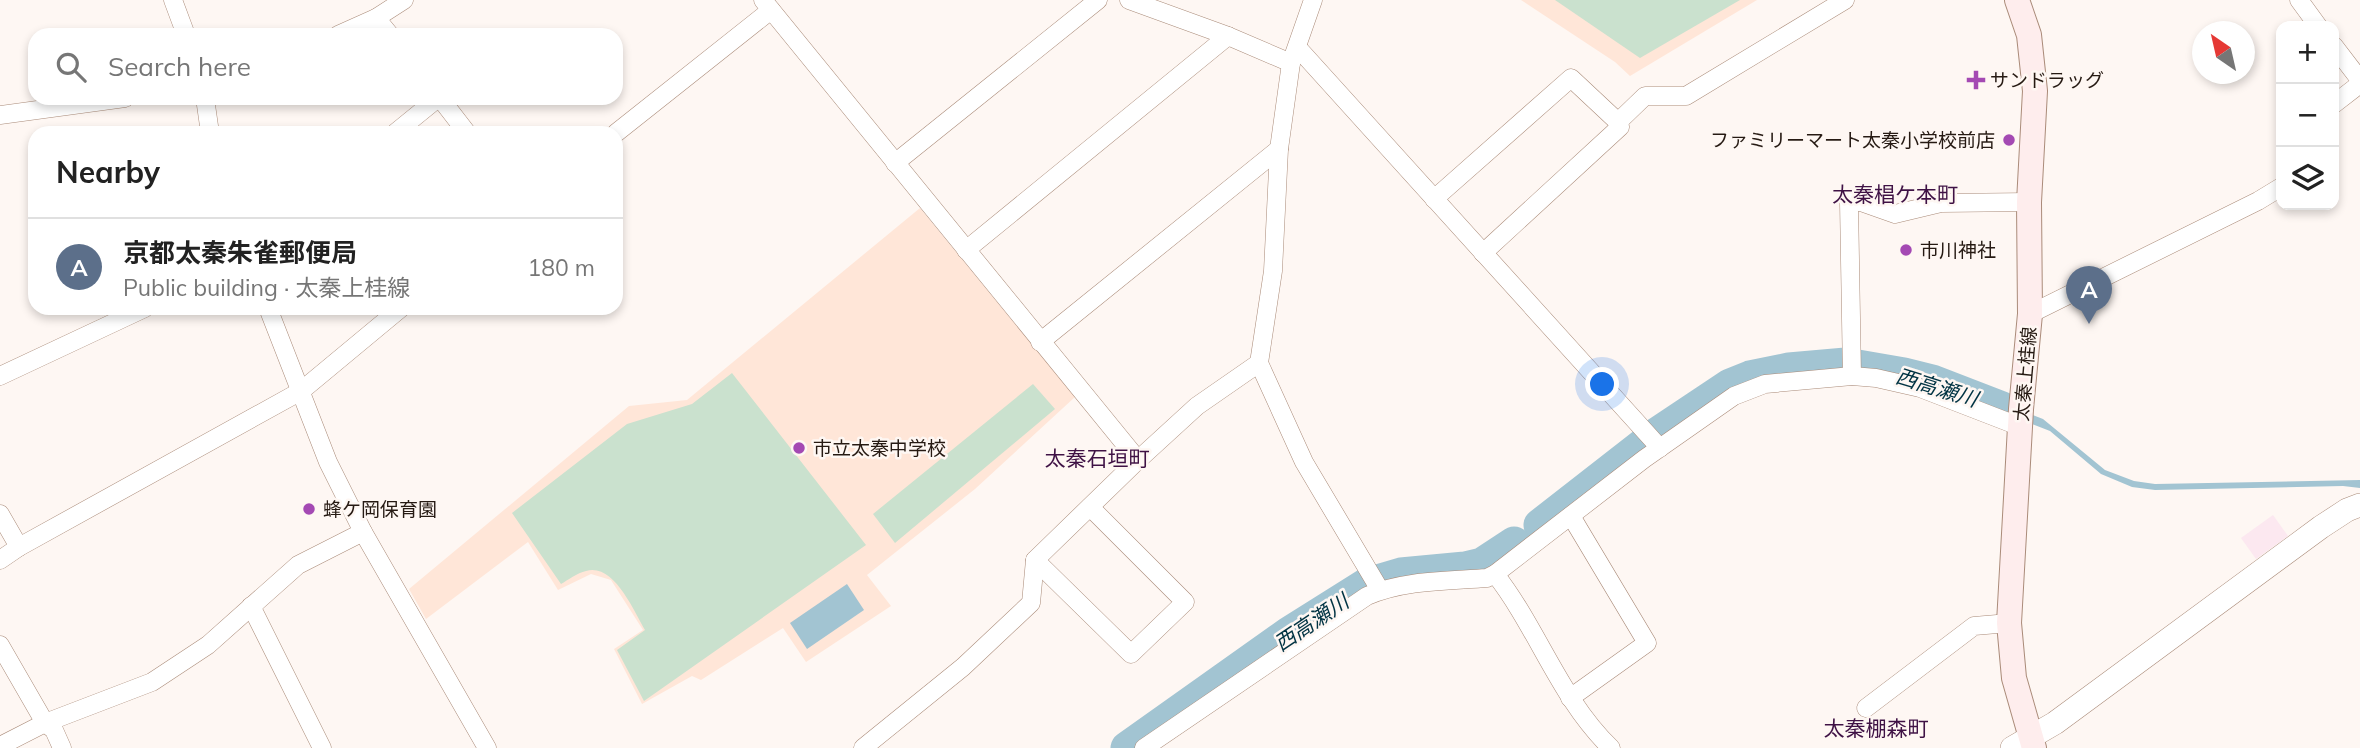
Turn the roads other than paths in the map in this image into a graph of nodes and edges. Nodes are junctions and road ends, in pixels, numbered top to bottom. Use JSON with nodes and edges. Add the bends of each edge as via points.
{"nodes":[{"id":1,"x":173,"y":0,"type":"edge"},
{"id":2,"x":404,"y":0,"type":"edge"},
{"id":3,"x":1098,"y":0,"type":"edge"},
{"id":4,"x":1129,"y":0,"type":"edge"},
{"id":5,"x":1313,"y":0,"type":"edge"},
{"id":6,"x":1845,"y":0,"type":"edge"},
{"id":7,"x":2017,"y":0,"type":"edge"},
{"id":8,"x":2299,"y":0,"type":"edge"},
{"id":9,"x":767,"y":5,"type":"edge"},
{"id":10,"x":376,"y":18,"type":"junction"},
{"id":11,"x":2314,"y":21,"type":"edge"},
{"id":12,"x":183,"y":28,"type":"edge"},
{"id":13,"x":354,"y":28,"type":"edge"},
{"id":14,"x":384,"y":28,"type":"edge"},
{"id":15,"x":1227,"y":36,"type":"junction"},
{"id":16,"x":2339,"y":53,"type":"edge"},
{"id":17,"x":1294,"y":55,"type":"junction"},
{"id":18,"x":2360,"y":82,"type":"edge"},
{"id":19,"x":2339,"y":100,"type":"edge"},
{"id":20,"x":74,"y":105,"type":"edge"},
{"id":21,"x":206,"y":105,"type":"edge"},
{"id":22,"x":430,"y":105,"type":"edge"},
{"id":23,"x":445,"y":105,"type":"edge"},
{"id":24,"x":0,"y":115,"type":"edge"},
{"id":25,"x":1618,"y":122,"type":"junction"},
{"id":26,"x":209,"y":126,"type":"edge"},
{"id":27,"x":404,"y":126,"type":"edge"},
{"id":28,"x":461,"y":126,"type":"edge"},
{"id":29,"x":623,"y":127,"type":"edge"},
{"id":30,"x":1279,"y":149,"type":"junction"},
{"id":31,"x":895,"y":163,"type":"junction"},
{"id":32,"x":2276,"y":190,"type":"edge"},
{"id":33,"x":1434,"y":199,"type":"junction"},
{"id":34,"x":2029,"y":202,"type":"junction"},
{"id":35,"x":966,"y":250,"type":"junction"},
{"id":36,"x":1483,"y":253,"type":"junction"},
{"id":37,"x":2030,"y":314,"type":"junction"},
{"id":38,"x":130,"y":315,"type":"edge"},
{"id":39,"x":271,"y":315,"type":"edge"},
{"id":40,"x":393,"y":315,"type":"edge"},
{"id":41,"x":1040,"y":341,"type":"junction"},
{"id":42,"x":1259,"y":363,"type":"junction"},
{"id":43,"x":0,"y":376,"type":"edge"},
{"id":44,"x":1852,"y":376,"type":"junction"},
{"id":45,"x":301,"y":391,"type":"junction"},
{"id":46,"x":2021,"y":419,"type":"junction"},
{"id":47,"x":1660,"y":448,"type":"junction"},
{"id":48,"x":1138,"y":460,"type":"junction"},
{"id":49,"x":2360,"y":505,"type":"edge"},
{"id":50,"x":1090,"y":507,"type":"junction"},
{"id":51,"x":0,"y":514,"type":"edge"},
{"id":52,"x":1572,"y":516,"type":"junction"},
{"id":53,"x":363,"y":532,"type":"junction"},
{"id":54,"x":19,"y":547,"type":"junction"},
{"id":55,"x":0,"y":559,"type":"edge"},
{"id":56,"x":1035,"y":560,"type":"junction"},
{"id":57,"x":1494,"y":574,"type":"junction"},
{"id":58,"x":1377,"y":583,"type":"junction"},
{"id":59,"x":251,"y":606,"type":"junction"},
{"id":60,"x":2010,"y":623,"type":"junction"},
{"id":61,"x":0,"y":645,"type":"edge"},
{"id":62,"x":1570,"y":698,"type":"junction"},
{"id":63,"x":1866,"y":708,"type":"dead end"},
{"id":64,"x":45,"y":723,"type":"junction"},
{"id":65,"x":2025,"y":744,"type":"edge"},
{"id":66,"x":0,"y":746,"type":"edge"},
{"id":67,"x":62,"y":748,"type":"edge"},
{"id":68,"x":322,"y":748,"type":"edge"},
{"id":69,"x":487,"y":748,"type":"edge"},
{"id":70,"x":863,"y":748,"type":"edge"},
{"id":71,"x":1144,"y":748,"type":"edge"},
{"id":72,"x":1611,"y":748,"type":"edge"}],
"edges":[{"from":1,"to":12,"type":"street"},
{"from":2,"to":10,"type":"street"},
{"from":3,"to":31,"type":"street"},
{"from":4,"to":15,"type":"street"},
{"from":5,"to":17,"type":"street"},
{"from":6,"to":25,"type":"street","via":[[1686,96],[1645,96]]},
{"from":7,"to":34,"type":"main road","name":"太秦上桂線","via":[[2029,35],[2035,91]]},
{"from":8,"to":11,"type":"street"},
{"from":9,"to":29,"type":"street"},
{"from":9,"to":31,"type":"street"},
{"from":10,"to":13,"type":"street"},
{"from":10,"to":14,"type":"street"},
{"from":15,"to":17,"type":"street"},
{"from":15,"to":35,"type":"street"},
{"from":16,"to":18,"type":"street"},
{"from":17,"to":30,"type":"street"},
{"from":17,"to":33,"type":"street"},
{"from":18,"to":19,"type":"street"},
{"from":20,"to":24,"type":"street"},
{"from":21,"to":26,"type":"street"},
{"from":22,"to":27,"type":"street"},
{"from":23,"to":28,"type":"street"},
{"from":25,"to":33,"type":"street","via":[[1571,78]]},
{"from":25,"to":36,"type":"street","via":[[1620,127]]},
{"from":30,"to":41,"type":"street"},
{"from":30,"to":42,"type":"street","via":[[1273,271]]},
{"from":31,"to":35,"type":"street"},
{"from":32,"to":37,"type":"street"},
{"from":33,"to":36,"type":"street"},
{"from":34,"to":37,"type":"main road","name":"太秦上桂線"},
{"from":34,"to":44,"type":"street","via":[[1941,203],[1895,214],[1849,202]]},
{"from":35,"to":41,"type":"street"},
{"from":36,"to":47,"type":"street"},
{"from":37,"to":46,"type":"main road","name":"太秦上桂線"},
{"from":38,"to":43,"type":"street"},
{"from":39,"to":45,"type":"street"},
{"from":40,"to":45,"type":"street"},
{"from":41,"to":48,"type":"street"},
{"from":42,"to":48,"type":"street","via":[[1197,406]]},
{"from":42,"to":58,"type":"street","via":[[1304,461]]},
{"from":44,"to":46,"type":"street","via":[[1920,388]]},
{"from":44,"to":47,"type":"street","via":[[1765,384],[1734,396]]},
{"from":45,"to":53,"type":"street","via":[[328,462]]},
{"from":45,"to":54,"type":"street"},
{"from":46,"to":60,"type":"main road","name":"太秦上桂線"},
{"from":47,"to":52,"type":"street"},
{"from":48,"to":50,"type":"street"},
{"from":49,"to":65,"type":"street","via":[[2321,527]]},
{"from":50,"to":56,"type":"street"},
{"from":50,"to":56,"type":"street","via":[[1185,602],[1140,646],[1131,654]]},
{"from":51,"to":54,"type":"street"},
{"from":52,"to":57,"type":"street"},
{"from":52,"to":62,"type":"street","via":[[1647,643]]},
{"from":53,"to":59,"type":"street","via":[[298,565]]},
{"from":53,"to":69,"type":"street"},
{"from":54,"to":55,"type":"street"},
{"from":56,"to":70,"type":"street","via":[[1031,603],[963,667]]},
{"from":57,"to":58,"type":"street"},
{"from":57,"to":62,"type":"street","via":[[1515,601]]},
{"from":58,"to":71,"type":"street","via":[[1367,596]]},
{"from":59,"to":64,"type":"street","via":[[208,645],[152,682]]},
{"from":59,"to":68,"type":"street"},
{"from":60,"to":63,"type":"street","via":[[1974,626]]},
{"from":60,"to":65,"type":"main road","name":"太秦上桂線"},
{"from":61,"to":64,"type":"street"},
{"from":62,"to":72,"type":"street","via":[[1590,728]]},
{"from":64,"to":66,"type":"street"},
{"from":64,"to":67,"type":"street","via":[[54,730]]}]}
